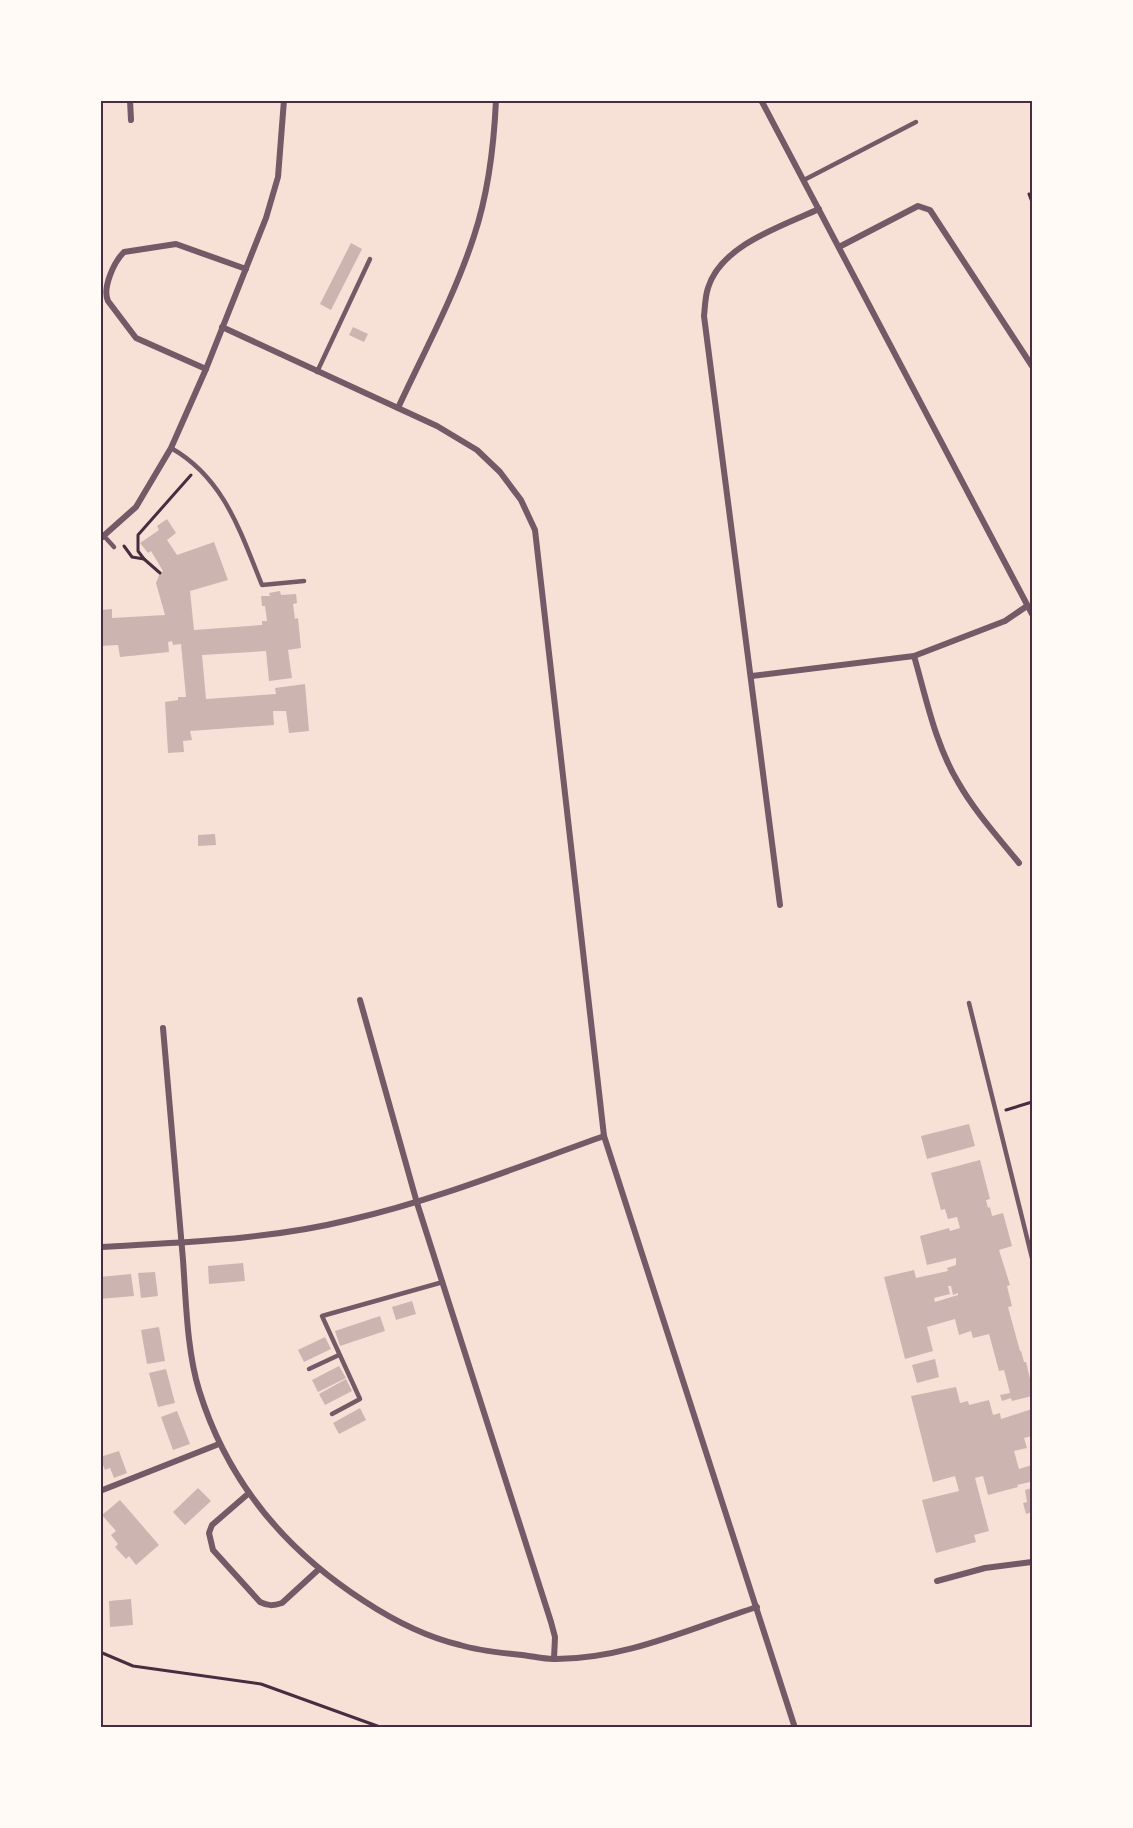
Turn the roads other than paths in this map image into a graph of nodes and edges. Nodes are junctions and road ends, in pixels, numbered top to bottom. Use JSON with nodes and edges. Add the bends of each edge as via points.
{"nodes":[{"id":1,"x":129,"y":100,"type":"edge"},
{"id":2,"x":284,"y":100,"type":"edge"},
{"id":3,"x":496,"y":100,"type":"edge"},
{"id":4,"x":761,"y":100,"type":"edge"},
{"id":5,"x":131,"y":120,"type":"dead end"},
{"id":6,"x":916,"y":122,"type":"dead end"},
{"id":7,"x":804,"y":180,"type":"junction"},
{"id":8,"x":819,"y":209,"type":"junction"},
{"id":9,"x":839,"y":246,"type":"junction"},
{"id":10,"x":370,"y":259,"type":"dead end"},
{"id":11,"x":246,"y":269,"type":"junction"},
{"id":12,"x":222,"y":327,"type":"junction"},
{"id":13,"x":1032,"y":366,"type":"edge"},
{"id":14,"x":206,"y":369,"type":"junction"},
{"id":15,"x":317,"y":372,"type":"junction"},
{"id":16,"x":398,"y":408,"type":"junction"},
{"id":17,"x":171,"y":448,"type":"junction"},
{"id":18,"x":102,"y":537,"type":"edge"},
{"id":19,"x":114,"y":547,"type":"dead end"},
{"id":20,"x":304,"y":581,"type":"dead end"},
{"id":21,"x":1027,"y":606,"type":"junction"},
{"id":22,"x":1032,"y":614,"type":"edge"},
{"id":23,"x":914,"y":656,"type":"junction"},
{"id":24,"x":752,"y":676,"type":"junction"},
{"id":25,"x":1019,"y":863,"type":"dead end"},
{"id":26,"x":780,"y":905,"type":"dead end"},
{"id":27,"x":360,"y":1000,"type":"dead end"},
{"id":28,"x":969,"y":1003,"type":"dead end"},
{"id":29,"x":163,"y":1028,"type":"dead end"},
{"id":30,"x":604,"y":1136,"type":"junction"},
{"id":31,"x":417,"y":1203,"type":"junction"},
{"id":32,"x":181,"y":1242,"type":"junction"},
{"id":33,"x":100,"y":1247,"type":"edge"},
{"id":34,"x":1032,"y":1258,"type":"edge"},
{"id":35,"x":443,"y":1282,"type":"junction"},
{"id":36,"x":339,"y":1355,"type":"junction"},
{"id":37,"x":309,"y":1369,"type":"dead end"},
{"id":38,"x":332,"y":1413,"type":"dead end"},
{"id":39,"x":219,"y":1444,"type":"junction"},
{"id":40,"x":100,"y":1491,"type":"edge"},
{"id":41,"x":249,"y":1493,"type":"junction"},
{"id":42,"x":1032,"y":1562,"type":"edge"},
{"id":43,"x":318,"y":1569,"type":"junction"},
{"id":44,"x":938,"y":1581,"type":"dead end"},
{"id":45,"x":757,"y":1607,"type":"junction"},
{"id":46,"x":554,"y":1659,"type":"junction"},
{"id":47,"x":795,"y":1728,"type":"edge"}],
"edges":[{"from":1,"to":5,"type":"street"},
{"from":2,"to":11,"type":"street","via":[[278,177]]},
{"from":3,"to":16,"type":"street","via":[[488,173],[474,235],[454,288]]},
{"from":4,"to":7,"type":"street"},
{"from":6,"to":7,"type":"lane"},
{"from":7,"to":8,"type":"street"},
{"from":8,"to":9,"type":"street"},
{"from":8,"to":24,"type":"street","via":[[740,246],[723,261],[707,289],[704,316]]},
{"from":9,"to":13,"type":"street","via":[[918,206],[930,210]]},
{"from":9,"to":21,"type":"street"},
{"from":10,"to":15,"type":"lane"},
{"from":11,"to":12,"type":"street"},
{"from":11,"to":14,"type":"street","via":[[176,244],[124,252],[106,289],[108,301],[136,338]]},
{"from":12,"to":14,"type":"street"},
{"from":12,"to":15,"type":"street"},
{"from":14,"to":17,"type":"street"},
{"from":15,"to":16,"type":"street"},
{"from":16,"to":30,"type":"street","via":[[477,450],[521,500],[535,530]]},
{"from":17,"to":18,"type":"street","via":[[136,507]]},
{"from":17,"to":20,"type":"lane","via":[[198,467],[228,506],[262,585]]},
{"from":18,"to":19,"type":"lane"},
{"from":21,"to":22,"type":"street"},
{"from":21,"to":23,"type":"street","via":[[1005,621]]},
{"from":23,"to":24,"type":"street"},
{"from":23,"to":25,"type":"street","via":[[937,734],[956,780],[975,810]]},
{"from":24,"to":26,"type":"street"},
{"from":27,"to":31,"type":"street"},
{"from":28,"to":34,"type":"lane"},
{"from":29,"to":32,"type":"street"},
{"from":30,"to":31,"type":"street"},
{"from":30,"to":45,"type":"street"},
{"from":31,"to":32,"type":"street","via":[[287,1232]]},
{"from":31,"to":35,"type":"street"},
{"from":32,"to":33,"type":"street"},
{"from":32,"to":39,"type":"street","via":[[198,1388]]},
{"from":35,"to":36,"type":"lane","via":[[322,1316]]},
{"from":35,"to":46,"type":"street","via":[[551,1622]]},
{"from":36,"to":37,"type":"lane"},
{"from":36,"to":38,"type":"lane","via":[[360,1399]]},
{"from":39,"to":40,"type":"street"},
{"from":39,"to":41,"type":"street"},
{"from":41,"to":43,"type":"street"},
{"from":41,"to":43,"type":"street","via":[[212,1526],[209,1541],[220,1559],[266,1606],[282,1603]]},
{"from":42,"to":44,"type":"street","via":[[984,1568]]},
{"from":43,"to":46,"type":"street","via":[[379,1611],[457,1645]]},
{"from":45,"to":46,"type":"street","via":[[645,1646]]},
{"from":45,"to":47,"type":"street"}]}
